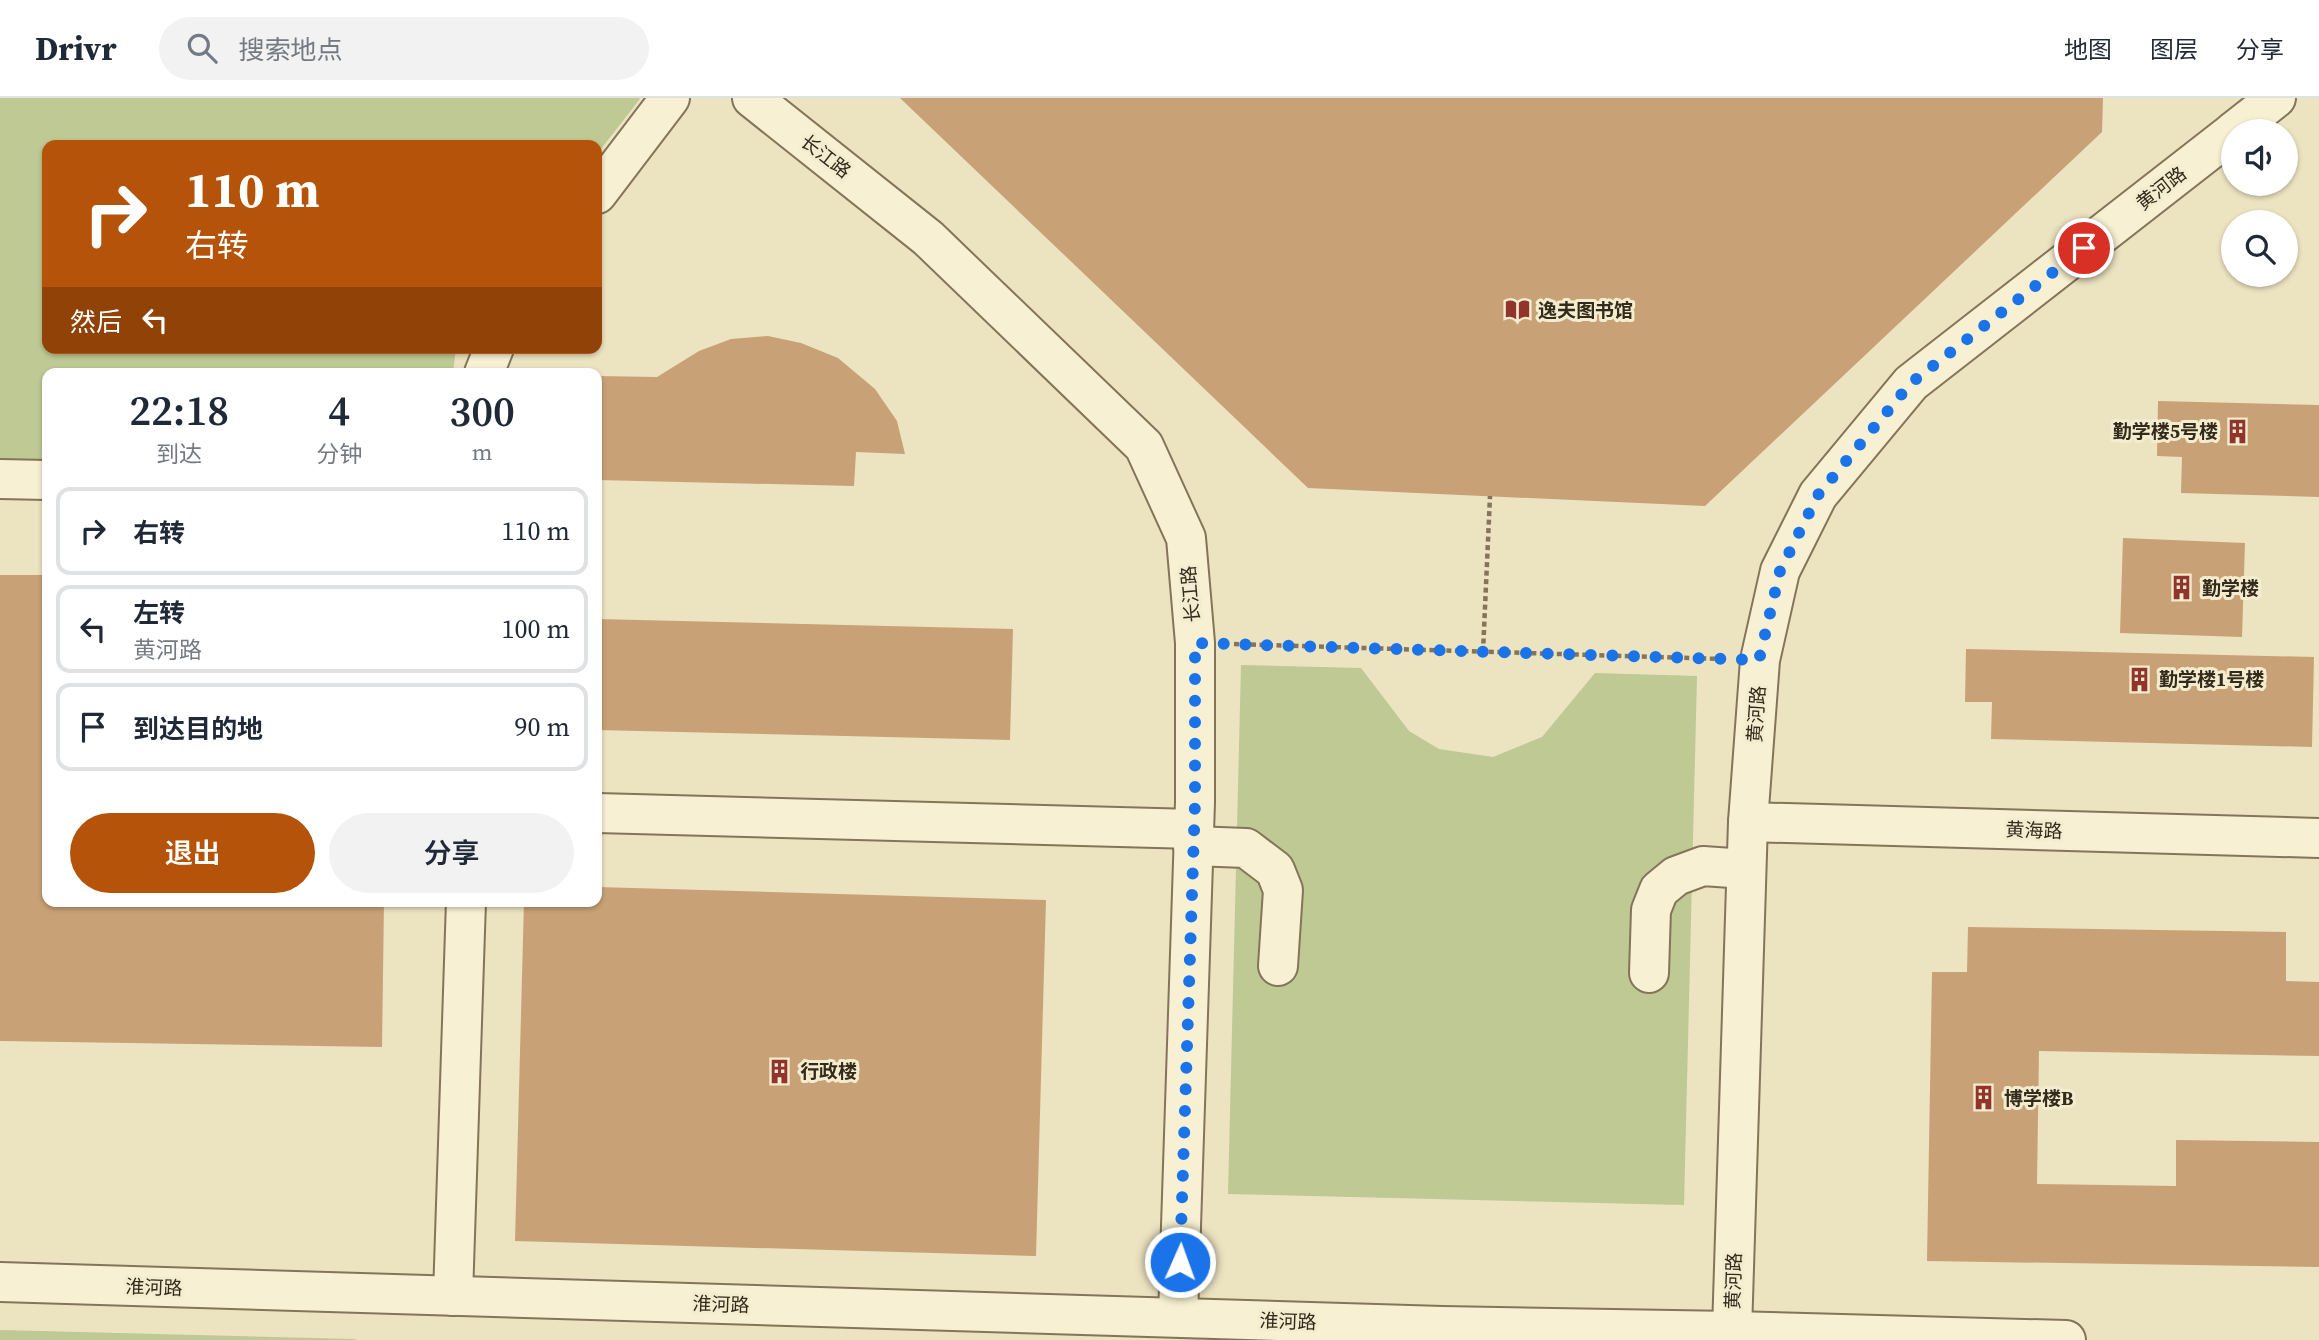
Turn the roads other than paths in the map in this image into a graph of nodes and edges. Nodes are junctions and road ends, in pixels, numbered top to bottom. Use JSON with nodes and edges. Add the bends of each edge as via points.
{"nodes":[{"id":1,"x":670,"y":98,"type":"edge"},
{"id":2,"x":752,"y":98,"type":"edge"},
{"id":3,"x":2276,"y":98,"type":"edge"},
{"id":4,"x":2239,"y":119,"type":"edge"},
{"id":5,"x":2221,"y":131,"type":"edge"},
{"id":6,"x":602,"y":187,"type":"edge"},
{"id":7,"x":0,"y":479,"type":"edge"},
{"id":8,"x":42,"y":480,"type":"edge"},
{"id":9,"x":602,"y":813,"type":"edge"},
{"id":10,"x":1748,"y":822,"type":"junction"},
{"id":11,"x":1193,"y":838,"type":"junction"},
{"id":12,"x":2319,"y":838,"type":"edge"},
{"id":13,"x":1746,"y":869,"type":"junction"},
{"id":14,"x":466,"y":907,"type":"edge"},
{"id":15,"x":1278,"y":966,"type":"dead end"},
{"id":16,"x":1649,"y":973,"type":"dead end"},
{"id":17,"x":0,"y":1282,"type":"edge"},
{"id":18,"x":453,"y":1296,"type":"junction"},
{"id":19,"x":1178,"y":1317,"type":"junction"},
{"id":20,"x":1732,"y":1331,"type":"junction"},
{"id":21,"x":1442,"y":1333,"type":"edge"},
{"id":22,"x":2066,"y":1340,"type":"edge"}],
"edges":[{"from":1,"to":6,"type":"street"},
{"from":2,"to":11,"type":"street","name":"长江路","via":[[928,237],[1144,446],[1186,538],[1195,643]]},
{"from":3,"to":4,"type":"street","name":"黄河路"},
{"from":5,"to":10,"type":"street","name":"黄河路","via":[[1911,383],[1818,495],[1780,571],[1759,660]]},
{"from":7,"to":8,"type":"street"},
{"from":9,"to":11,"type":"street"},
{"from":10,"to":12,"type":"street","name":"黄海路"},
{"from":10,"to":13,"type":"street","name":"黄河路"},
{"from":11,"to":15,"type":"street","via":[[1246,848],[1275,870],[1283,890]]},
{"from":11,"to":19,"type":"street","name":"长江路"},
{"from":13,"to":16,"type":"street","via":[[1703,866],[1676,876],[1659,890],[1651,910]]},
{"from":13,"to":20,"type":"street","name":"黄河路"},
{"from":14,"to":18,"type":"street"},
{"from":17,"to":18,"type":"street","name":"淮河路"},
{"from":18,"to":19,"type":"street","name":"淮河路"},
{"from":19,"to":21,"type":"street","name":"淮河路"},
{"from":20,"to":21,"type":"street","name":"淮河路"},
{"from":20,"to":22,"type":"street","name":"淮河路"}]}
